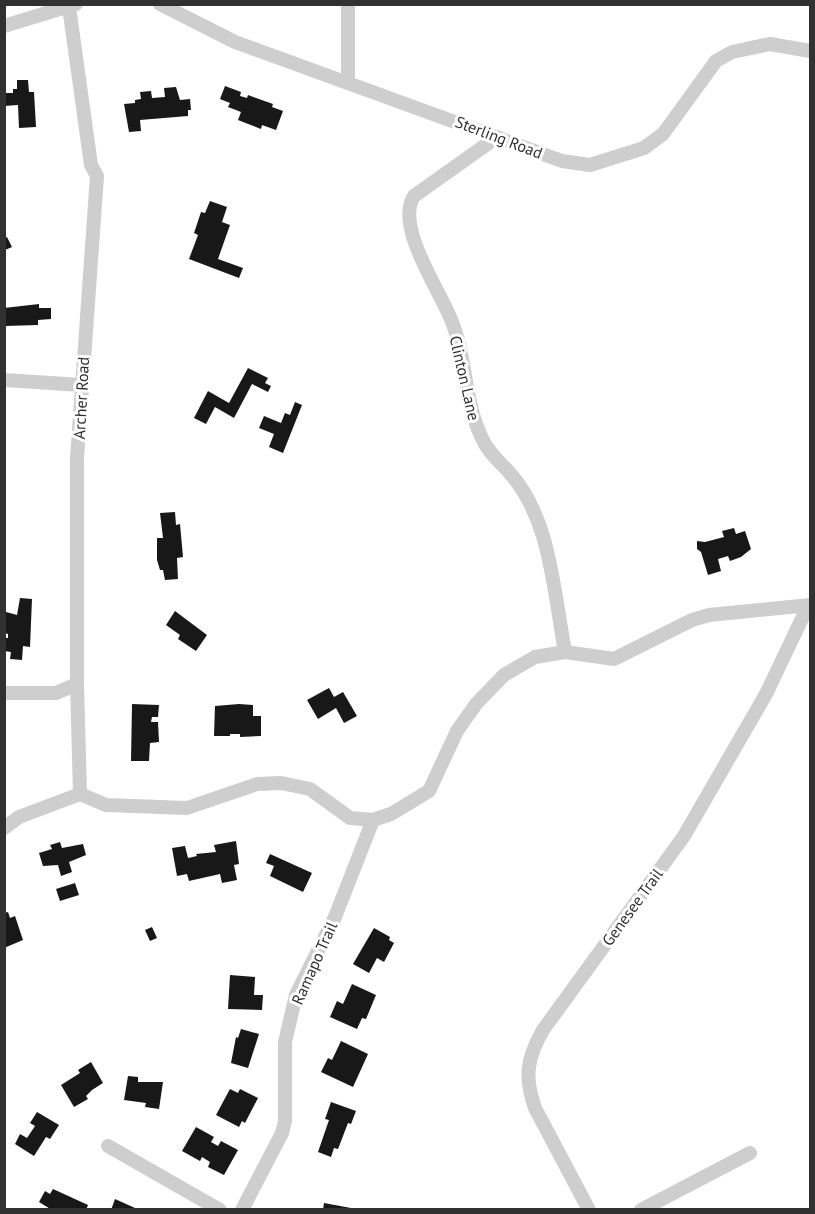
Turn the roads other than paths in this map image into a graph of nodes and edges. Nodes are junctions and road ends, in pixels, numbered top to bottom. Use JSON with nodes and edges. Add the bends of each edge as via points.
{"nodes":[{"id":1,"x":160,"y":4,"type":"edge"},
{"id":2,"x":348,"y":4,"type":"edge"},
{"id":3,"x":72,"y":6,"type":"edge"},
{"id":4,"x":4,"y":27,"type":"edge"},
{"id":5,"x":810,"y":51,"type":"edge"},
{"id":6,"x":348,"y":81,"type":"junction"},
{"id":7,"x":497,"y":136,"type":"junction"},
{"id":8,"x":4,"y":380,"type":"edge"},
{"id":9,"x":81,"y":386,"type":"junction"},
{"id":10,"x":809,"y":606,"type":"edge"},
{"id":11,"x":565,"y":652,"type":"junction"},
{"id":12,"x":77,"y":684,"type":"junction"},
{"id":13,"x":4,"y":693,"type":"edge"},
{"id":14,"x":80,"y":794,"type":"junction"},
{"id":15,"x":373,"y":820,"type":"junction"},
{"id":16,"x":4,"y":828,"type":"edge"},
{"id":17,"x":108,"y":1146,"type":"dead end"},
{"id":18,"x":750,"y":1153,"type":"dead end"},
{"id":19,"x":220,"y":1209,"type":"edge"},
{"id":20,"x":242,"y":1209,"type":"edge"},
{"id":21,"x":589,"y":1209,"type":"edge"},
{"id":22,"x":641,"y":1209,"type":"edge"}],
"edges":[{"from":1,"to":6,"type":"street","name":"Sterling Road","via":[[235,42]]},
{"from":2,"to":6,"type":"street"},
{"from":3,"to":4,"type":"street"},
{"from":3,"to":9,"type":"street","name":"Archer Road","via":[[91,165],[97,176]]},
{"from":5,"to":7,"type":"street","name":"Sterling Road","via":[[770,44],[732,52],[703,77],[663,134],[628,154],[590,165]]},
{"from":6,"to":7,"type":"street","name":"Sterling Road"},
{"from":7,"to":11,"type":"street","name":"Clinton Lane","via":[[414,196],[408,204],[408,217],[419,252],[452,320],[474,421],[486,446],[530,503],[543,535]]},
{"from":8,"to":9,"type":"street"},
{"from":9,"to":12,"type":"street","name":"Archer Road"},
{"from":10,"to":11,"type":"street","via":[[709,615],[614,659]]},
{"from":10,"to":21,"type":"street","name":"Genesee Trail","via":[[766,694],[684,836],[531,1051],[528,1072],[534,1108]]},
{"from":11,"to":15,"type":"street","via":[[535,657],[504,675],[457,731],[429,791]]},
{"from":12,"to":13,"type":"street","via":[[56,693]]},
{"from":12,"to":14,"type":"street","name":"Archer Road"},
{"from":14,"to":15,"type":"street","via":[[106,805],[187,808],[257,783],[281,783],[310,789],[350,818]]},
{"from":14,"to":16,"type":"street","via":[[19,817]]},
{"from":15,"to":20,"type":"street","name":"Ramapo Trail","via":[[335,917],[296,995],[285,1042],[282,1133]]},
{"from":17,"to":19,"type":"street"},
{"from":18,"to":22,"type":"street"}]}
